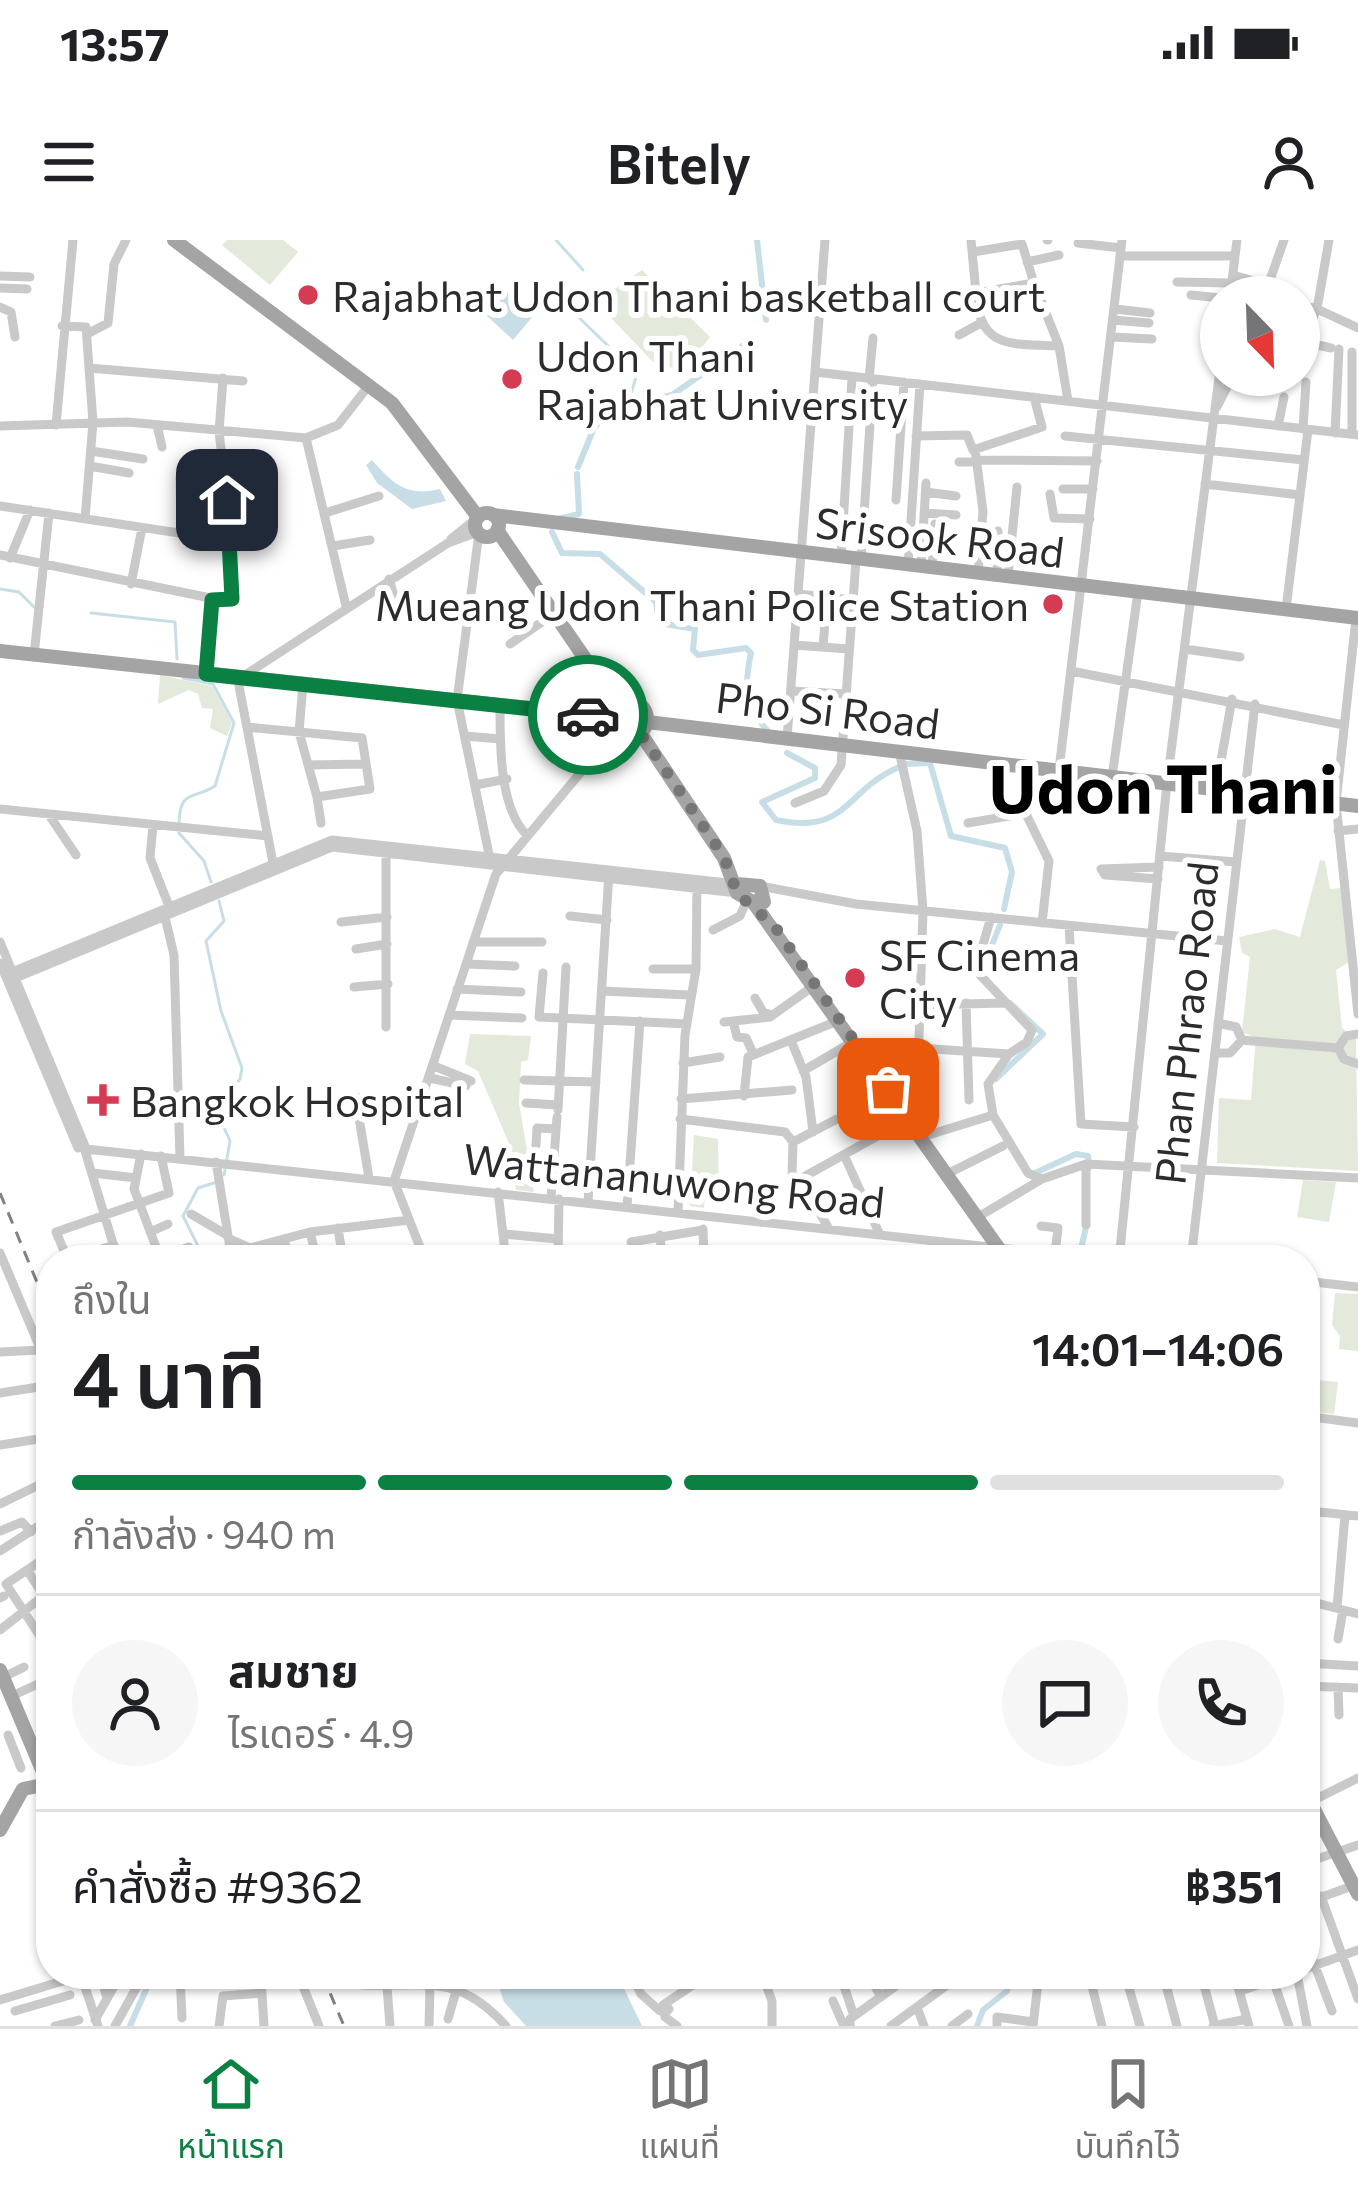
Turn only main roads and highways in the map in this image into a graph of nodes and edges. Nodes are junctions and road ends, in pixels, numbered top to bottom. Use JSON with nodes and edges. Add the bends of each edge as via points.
{"nodes":[{"id":1,"x":174,"y":240,"type":"edge"},
{"id":2,"x":186,"y":240,"type":"edge"},
{"id":3,"x":487,"y":528,"type":"junction"},
{"id":4,"x":1357,"y":618,"type":"edge"},
{"id":5,"x":0,"y":651,"type":"edge"},
{"id":6,"x":617,"y":712,"type":"junction"},
{"id":7,"x":638,"y":731,"type":"junction"},
{"id":8,"x":1358,"y":806,"type":"edge"},
{"id":9,"x":995,"y":1245,"type":"edge"},
{"id":10,"x":2,"y":1674,"type":"edge"},
{"id":11,"x":36,"y":1750,"type":"edge"},
{"id":12,"x":36,"y":1786,"type":"edge"},
{"id":13,"x":1320,"y":1820,"type":"edge"},
{"id":14,"x":1,"y":1826,"type":"edge"},
{"id":15,"x":1357,"y":1888,"type":"edge"}],
"edges":[{"from":1,"to":3,"type":"main road","via":[[400,411]]},
{"from":2,"to":3,"type":"main road","via":[[392,393]]},
{"from":3,"to":4,"type":"main road","name":"Srisook Road","via":[[513,520]]},
{"from":3,"to":6,"type":"main road"},
{"from":5,"to":6,"type":"main road"},
{"from":6,"to":7,"type":"main road"},
{"from":6,"to":7,"type":"main road","via":[[641,705]]},
{"from":7,"to":8,"type":"main road","name":"Pho Si Road","via":[[787,738]]},
{"from":7,"to":9,"type":"main road"},
{"from":10,"to":11,"type":"main road"},
{"from":12,"to":14,"type":"main road","via":[[23,1789]]},
{"from":13,"to":15,"type":"main road"}]}
